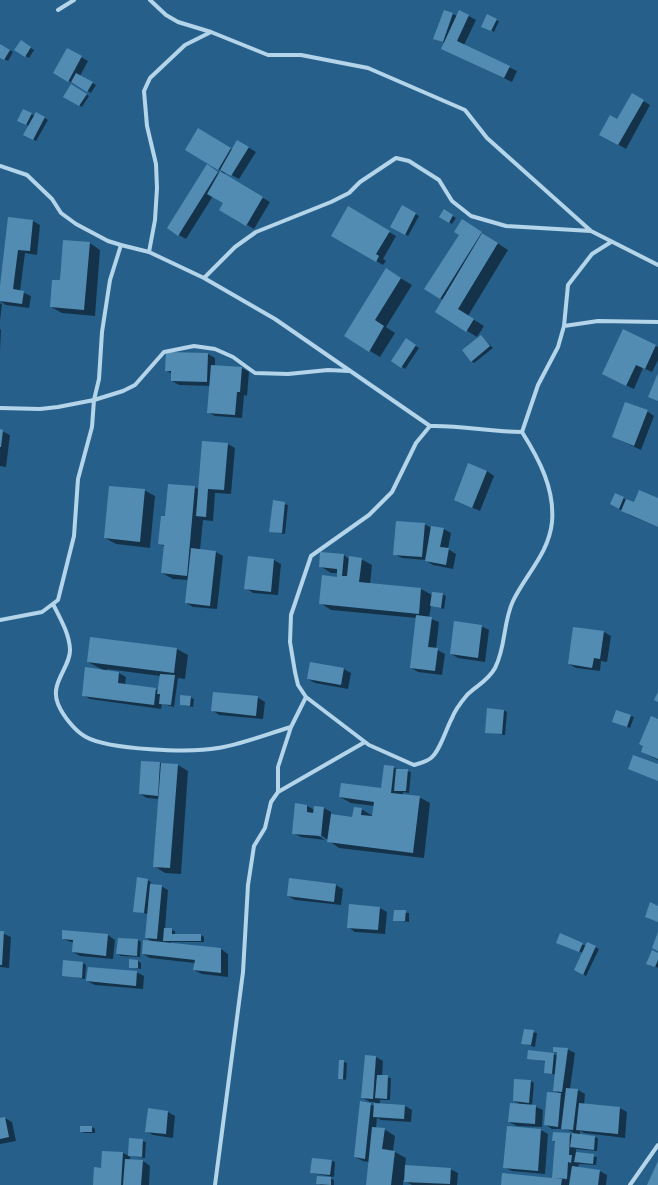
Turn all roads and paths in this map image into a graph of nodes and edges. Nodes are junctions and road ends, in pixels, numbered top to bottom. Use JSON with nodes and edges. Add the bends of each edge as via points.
{"nodes":[{"id":1,"x":74,"y":0,"type":"edge"},
{"id":2,"x":150,"y":0,"type":"edge"},
{"id":3,"x":58,"y":10,"type":"dead end"},
{"id":4,"x":211,"y":32,"type":"junction"},
{"id":5,"x":0,"y":166,"type":"edge"},
{"id":6,"x":591,"y":231,"type":"junction"},
{"id":7,"x":610,"y":242,"type":"junction"},
{"id":8,"x":121,"y":245,"type":"junction"},
{"id":9,"x":149,"y":252,"type":"junction"},
{"id":10,"x":658,"y":265,"type":"edge"},
{"id":11,"x":204,"y":278,"type":"junction"},
{"id":12,"x":658,"y":322,"type":"edge"},
{"id":13,"x":564,"y":326,"type":"junction"},
{"id":14,"x":350,"y":371,"type":"junction"},
{"id":15,"x":94,"y":400,"type":"junction"},
{"id":16,"x":0,"y":408,"type":"edge"},
{"id":17,"x":430,"y":426,"type":"junction"},
{"id":18,"x":522,"y":432,"type":"junction"},
{"id":19,"x":53,"y":604,"type":"junction"},
{"id":20,"x":0,"y":620,"type":"edge"},
{"id":21,"x":306,"y":697,"type":"junction"},
{"id":22,"x":291,"y":727,"type":"junction"},
{"id":23,"x":365,"y":742,"type":"junction"},
{"id":24,"x":278,"y":792,"type":"junction"},
{"id":25,"x":658,"y":1145,"type":"edge"},
{"id":26,"x":215,"y":1185,"type":"edge"},
{"id":27,"x":630,"y":1185,"type":"edge"}],
"edges":[{"from":1,"to":3,"type":"street"},
{"from":2,"to":4,"type":"street","via":[[178,22]]},
{"from":4,"to":6,"type":"street","via":[[268,55],[301,55],[368,68],[465,110],[487,138]]},
{"from":4,"to":9,"type":"street","via":[[185,45],[150,78],[144,91],[147,126],[156,164],[157,188]]},
{"from":5,"to":8,"type":"street","via":[[27,175],[52,199],[61,213],[76,224]]},
{"from":6,"to":7,"type":"street"},
{"from":6,"to":11,"type":"street","via":[[506,226],[471,216],[452,201],[439,180],[409,161],[396,158],[331,202],[256,232],[235,247]]},
{"from":7,"to":10,"type":"street"},
{"from":7,"to":13,"type":"street","via":[[592,254],[568,284]]},
{"from":8,"to":9,"type":"street"},
{"from":8,"to":15,"type":"street","via":[[108,291],[99,380]]},
{"from":9,"to":11,"type":"street"},
{"from":11,"to":14,"type":"street","via":[[275,319]]},
{"from":12,"to":13,"type":"street","via":[[598,321]]},
{"from":13,"to":18,"type":"street","via":[[558,347],[538,385]]},
{"from":14,"to":15,"type":"street","via":[[255,374],[233,357],[215,349],[194,346],[164,352],[135,385]]},
{"from":14,"to":17,"type":"street"},
{"from":15,"to":16,"type":"street","via":[[40,409]]},
{"from":15,"to":19,"type":"street","via":[[92,427],[78,479],[74,536],[58,600]]},
{"from":17,"to":18,"type":"street"},
{"from":17,"to":21,"type":"street","via":[[416,443],[392,492],[369,515],[311,556],[291,615],[290,642],[298,685]]},
{"from":18,"to":23,"type":"street","via":[[538,458],[549,488],[553,509],[552,524],[542,555],[513,600],[495,667],[489,678],[467,695],[452,716],[432,758],[414,765]]},
{"from":19,"to":20,"type":"street","via":[[42,612]]},
{"from":19,"to":22,"type":"street","via":[[65,629],[70,650],[58,679],[58,704],[71,724],[86,737],[130,748],[218,748]]},
{"from":21,"to":22,"type":"street"},
{"from":21,"to":23,"type":"street","via":[[321,711],[341,722]]},
{"from":22,"to":24,"type":"street","via":[[278,766]]},
{"from":23,"to":24,"type":"street"},
{"from":24,"to":26,"type":"street","via":[[254,846],[248,885],[243,972]]},
{"from":25,"to":27,"type":"street"}]}
